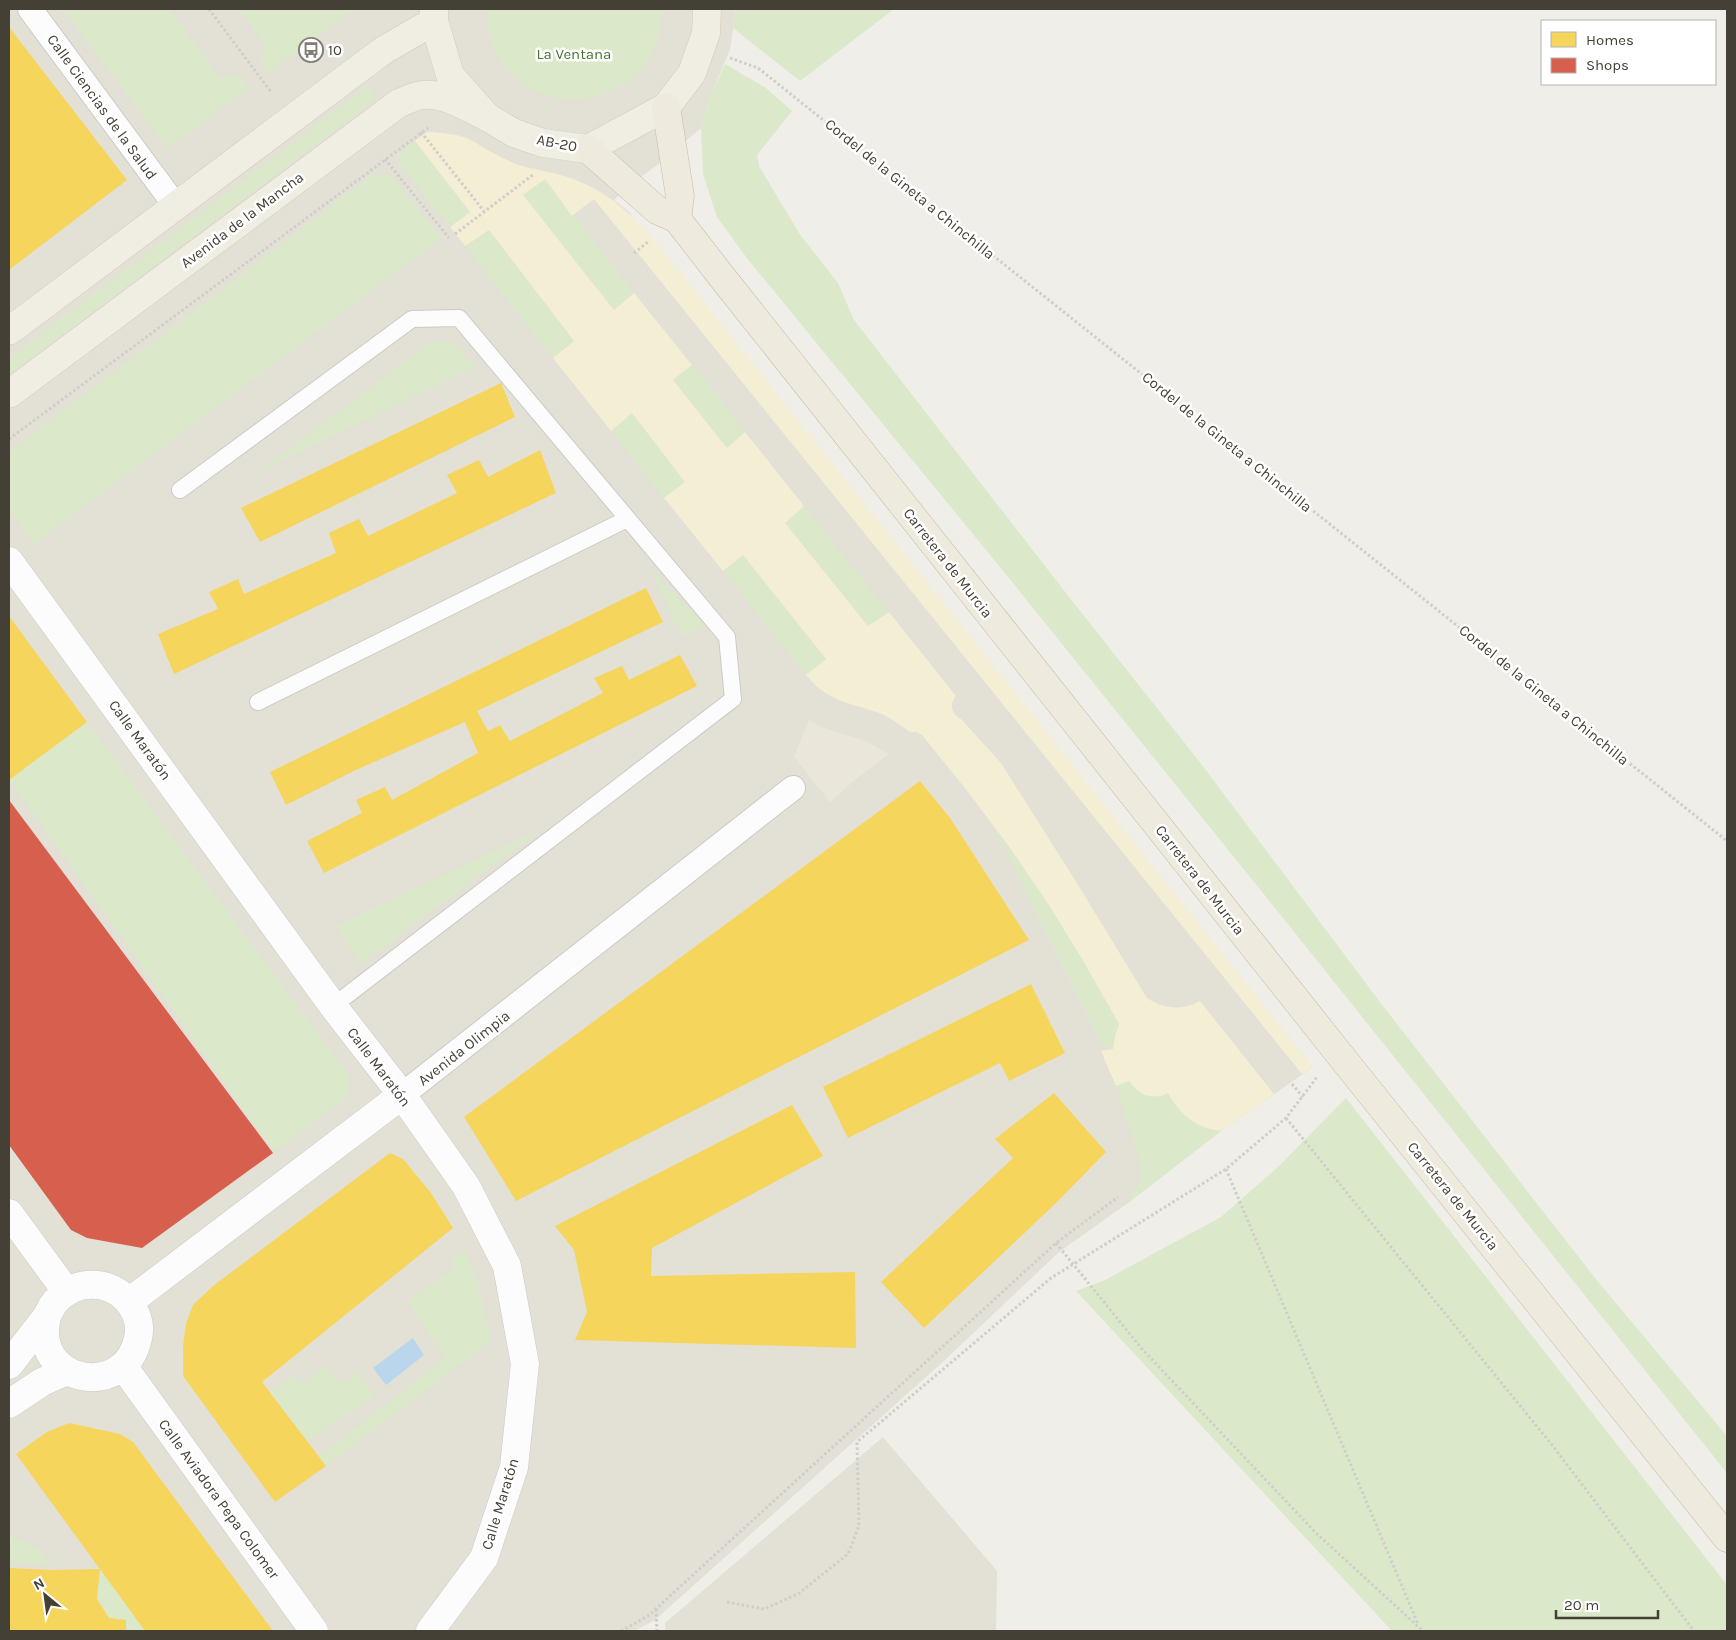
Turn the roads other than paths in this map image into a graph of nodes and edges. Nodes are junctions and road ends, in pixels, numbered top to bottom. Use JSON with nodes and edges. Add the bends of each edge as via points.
{"nodes":[{"id":1,"x":30,"y":9,"type":"edge"},
{"id":2,"x":707,"y":9,"type":"edge"},
{"id":3,"x":434,"y":15,"type":"edge"},
{"id":4,"x":666,"y":107,"type":"junction"},
{"id":5,"x":487,"y":118,"type":"junction"},
{"id":6,"x":588,"y":149,"type":"junction"},
{"id":7,"x":175,"y":205,"type":"junction"},
{"id":8,"x":677,"y":219,"type":"junction"},
{"id":9,"x":9,"y":331,"type":"edge"},
{"id":10,"x":9,"y":394,"type":"edge"},
{"id":11,"x":180,"y":490,"type":"dead end"},
{"id":12,"x":627,"y":519,"type":"junction"},
{"id":13,"x":9,"y":561,"type":"edge"},
{"id":14,"x":258,"y":702,"type":"dead end"},
{"id":15,"x":793,"y":788,"type":"dead end"},
{"id":16,"x":333,"y":1006,"type":"junction"},
{"id":17,"x":402,"y":1095,"type":"junction"},
{"id":18,"x":9,"y":1213,"type":"edge"},
{"id":19,"x":66,"y":1291,"type":"junction"},
{"id":20,"x":129,"y":1302,"type":"junction"},
{"id":21,"x":47,"y":1316,"type":"junction"},
{"id":22,"x":9,"y":1365,"type":"edge"},
{"id":23,"x":123,"y":1366,"type":"junction"},
{"id":24,"x":67,"y":1371,"type":"junction"},
{"id":25,"x":9,"y":1404,"type":"edge"},
{"id":26,"x":1727,"y":1538,"type":"edge"},
{"id":27,"x":314,"y":1631,"type":"edge"},
{"id":28,"x":430,"y":1631,"type":"edge"}],
"edges":[{"from":1,"to":7,"type":"street","name":"Calle Ciencias de la Salud"},
{"from":2,"to":4,"type":"main road","name":"AB-20","via":[[706,33],[692,73]]},
{"from":3,"to":5,"type":"main road","name":"AB-20","via":[[450,75]]},
{"from":3,"to":7,"type":"main road"},
{"from":4,"to":6,"type":"main road","name":"AB-20"},
{"from":4,"to":8,"type":"highway","via":[[680,196]]},
{"from":5,"to":6,"type":"main road","name":"AB-20","via":[[514,133],[543,143]]},
{"from":5,"to":10,"type":"main road","name":"Avenida de la Mancha","via":[[452,100],[432,95],[399,103]]},
{"from":6,"to":8,"type":"highway","via":[[656,210]]},
{"from":7,"to":9,"type":"main road"},
{"from":8,"to":26,"type":"highway","name":"Carretera de Murcia"},
{"from":11,"to":12,"type":"lane","via":[[412,319],[459,318]]},
{"from":12,"to":14,"type":"lane"},
{"from":12,"to":16,"type":"lane","via":[[727,637],[732,699]]},
{"from":13,"to":16,"type":"street","name":"Calle Maratón"},
{"from":15,"to":17,"type":"street","name":"Avenida Olimpia"},
{"from":16,"to":17,"type":"street","name":"Calle Maratón"},
{"from":17,"to":20,"type":"street","name":"Avenida Olimpia"},
{"from":17,"to":28,"type":"street","name":"Calle Maratón","via":[[466,1186],[507,1266],[524,1364],[514,1468],[484,1558]]},
{"from":18,"to":19,"type":"street"},
{"from":19,"to":20,"type":"street","via":[[100,1284],[116,1290]]},
{"from":19,"to":21,"type":"street"},
{"from":20,"to":23,"type":"street","via":[[138,1318],[139,1336],[134,1352]]},
{"from":21,"to":22,"type":"street"},
{"from":21,"to":24,"type":"street","via":[[44,1331],[48,1346],[55,1360]]},
{"from":23,"to":24,"type":"street","via":[[110,1375],[96,1378]]},
{"from":23,"to":27,"type":"street","name":"Calle Aviadora Pepa Colomer"},
{"from":24,"to":25,"type":"street","via":[[42,1382]]}]}
